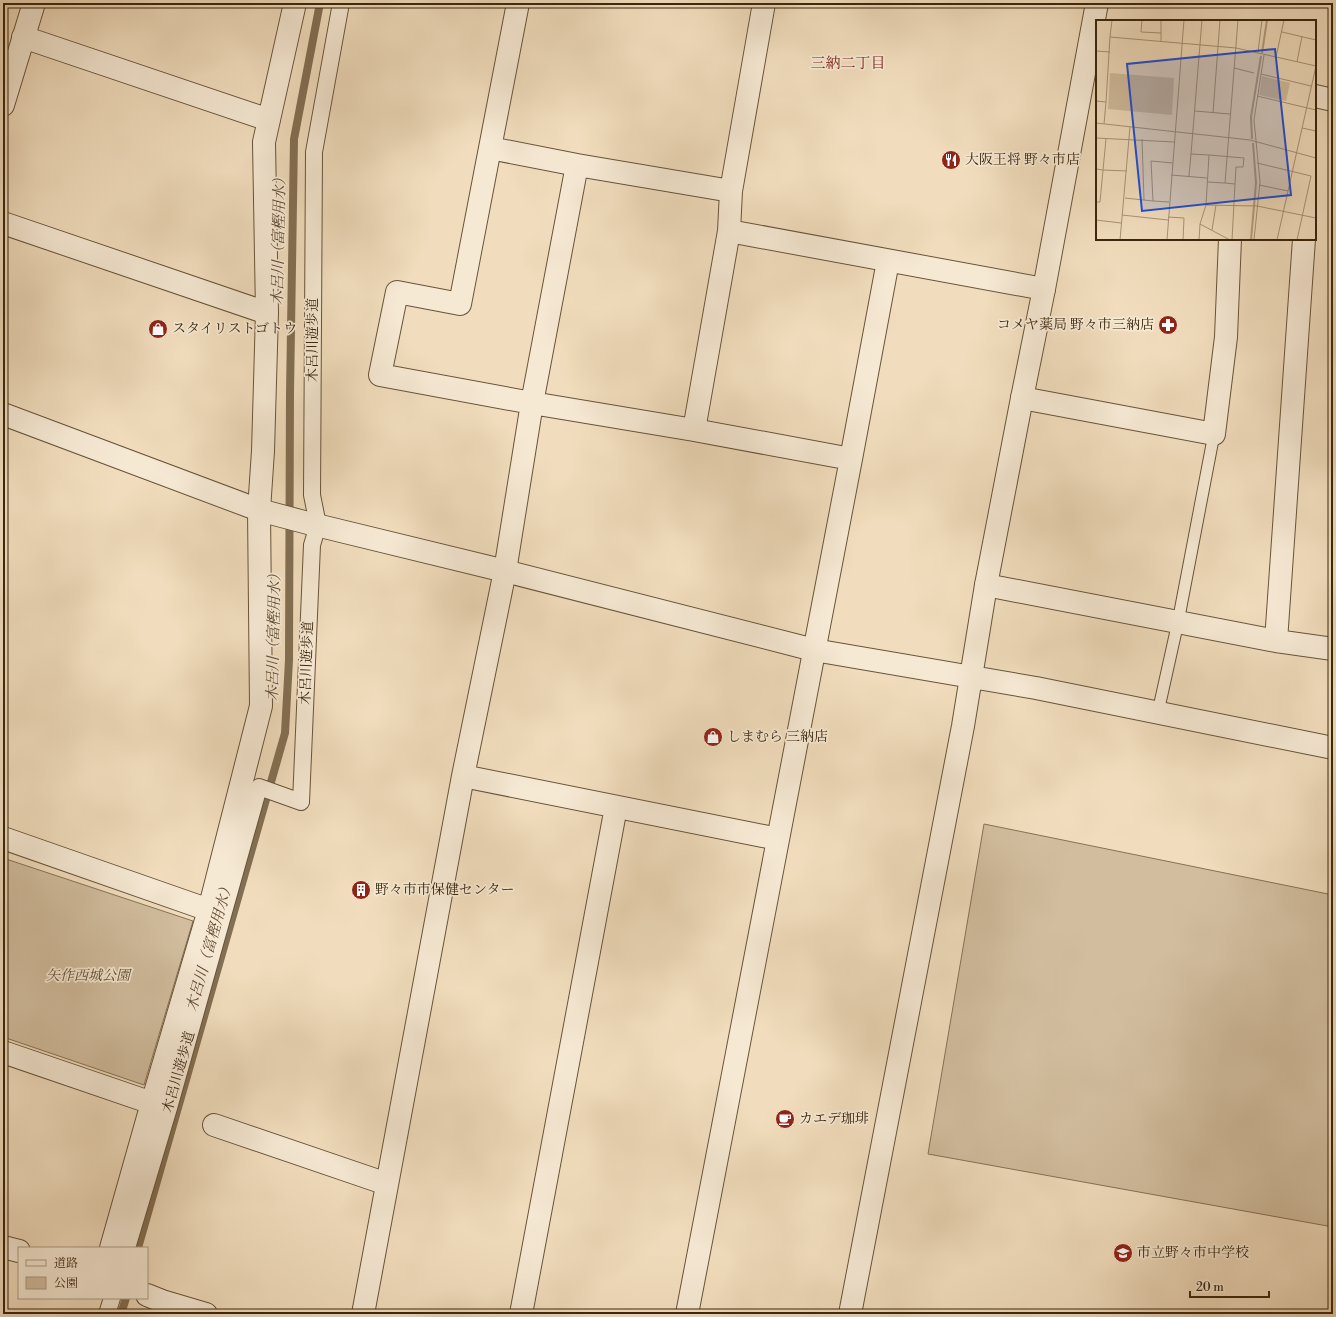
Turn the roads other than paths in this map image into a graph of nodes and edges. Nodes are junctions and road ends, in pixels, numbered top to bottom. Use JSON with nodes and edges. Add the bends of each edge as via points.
{"nodes":[{"id":1,"x":34,"y":3,"type":"edge"},
{"id":2,"x":295,"y":3,"type":"edge"},
{"id":3,"x":341,"y":3,"type":"edge"},
{"id":4,"x":518,"y":3,"type":"edge"},
{"id":5,"x":764,"y":3,"type":"edge"},
{"id":6,"x":1098,"y":3,"type":"edge"},
{"id":7,"x":1096,"y":20,"type":"edge"},
{"id":8,"x":1096,"y":21,"type":"edge"},
{"id":9,"x":23,"y":37,"type":"junction"},
{"id":10,"x":1093,"y":49,"type":"edge"},
{"id":11,"x":1316,"y":96,"type":"edge"},
{"id":12,"x":1333,"y":100,"type":"edge"},
{"id":13,"x":3,"y":105,"type":"edge"},
{"id":14,"x":269,"y":120,"type":"junction"},
{"id":15,"x":490,"y":148,"type":"junction"},
{"id":16,"x":577,"y":165,"type":"junction"},
{"id":17,"x":731,"y":191,"type":"junction"},
{"id":18,"x":3,"y":223,"type":"edge"},
{"id":19,"x":729,"y":231,"type":"junction"},
{"id":20,"x":1230,"y":240,"type":"edge"},
{"id":21,"x":1304,"y":240,"type":"edge"},
{"id":22,"x":888,"y":261,"type":"junction"},
{"id":23,"x":1044,"y":289,"type":"junction"},
{"id":24,"x":267,"y":313,"type":"junction"},
{"id":25,"x":1022,"y":398,"type":"junction"},
{"id":26,"x":532,"y":403,"type":"junction"},
{"id":27,"x":3,"y":414,"type":"edge"},
{"id":28,"x":694,"y":430,"type":"junction"},
{"id":29,"x":1214,"y":434,"type":"junction"},
{"id":30,"x":851,"y":459,"type":"junction"},
{"id":31,"x":259,"y":510,"type":"junction"},
{"id":32,"x":313,"y":524,"type":"junction"},
{"id":33,"x":506,"y":571,"type":"junction"},
{"id":34,"x":986,"y":585,"type":"junction"},
{"id":35,"x":1178,"y":622,"type":"junction"},
{"id":36,"x":1276,"y":640,"type":"junction"},
{"id":37,"x":1333,"y":649,"type":"edge"},
{"id":38,"x":814,"y":650,"type":"junction"},
{"id":39,"x":971,"y":677,"type":"junction"},
{"id":40,"x":1158,"y":712,"type":"junction"},
{"id":41,"x":1333,"y":748,"type":"edge"},
{"id":42,"x":463,"y":776,"type":"junction"},
{"id":43,"x":616,"y":807,"type":"junction"},
{"id":44,"x":3,"y":838,"type":"edge"},
{"id":45,"x":778,"y":839,"type":"junction"},
{"id":46,"x":209,"y":910,"type":"junction"},
{"id":47,"x":3,"y":1052,"type":"edge"},
{"id":48,"x":152,"y":1103,"type":"junction"},
{"id":49,"x":214,"y":1125,"type":"dead end"},
{"id":50,"x":387,"y":1184,"type":"junction"},
{"id":51,"x":3,"y":1247,"type":"edge"},
{"id":52,"x":111,"y":1247,"type":"edge"},
{"id":53,"x":127,"y":1247,"type":"edge"},
{"id":54,"x":18,"y":1252,"type":"edge"},
{"id":55,"x":112,"y":1299,"type":"edge"},
{"id":56,"x":155,"y":1302,"type":"edge"},
{"id":57,"x":107,"y":1314,"type":"edge"},
{"id":58,"x":206,"y":1314,"type":"edge"},
{"id":59,"x":362,"y":1314,"type":"edge"},
{"id":60,"x":521,"y":1314,"type":"edge"},
{"id":61,"x":687,"y":1314,"type":"edge"},
{"id":62,"x":850,"y":1314,"type":"edge"}],
"edges":[{"from":1,"to":9,"type":"street"},
{"from":2,"to":14,"type":"street"},
{"from":3,"to":32,"type":"street","name":"木呂川遊歩道","via":[[314,152]]},
{"from":4,"to":15,"type":"street"},
{"from":5,"to":17,"type":"street"},
{"from":6,"to":7,"type":"street"},
{"from":8,"to":10,"type":"street"},
{"from":9,"to":13,"type":"street"},
{"from":9,"to":14,"type":"street"},
{"from":10,"to":23,"type":"street"},
{"from":11,"to":12,"type":"street"},
{"from":14,"to":24,"type":"street","via":[[264,142]]},
{"from":15,"to":16,"type":"street"},
{"from":15,"to":26,"type":"street","via":[[460,304],[398,292],[380,375]]},
{"from":16,"to":17,"type":"street"},
{"from":16,"to":26,"type":"street"},
{"from":17,"to":19,"type":"street"},
{"from":18,"to":24,"type":"street"},
{"from":19,"to":22,"type":"street"},
{"from":19,"to":28,"type":"street"},
{"from":20,"to":29,"type":"street","via":[[1226,337]]},
{"from":21,"to":36,"type":"street"},
{"from":22,"to":23,"type":"street"},
{"from":22,"to":30,"type":"street"},
{"from":23,"to":25,"type":"street"},
{"from":24,"to":31,"type":"street"},
{"from":25,"to":29,"type":"street"},
{"from":25,"to":34,"type":"street"},
{"from":26,"to":28,"type":"street"},
{"from":26,"to":33,"type":"street"},
{"from":27,"to":31,"type":"street"},
{"from":28,"to":30,"type":"street"},
{"from":29,"to":35,"type":"lane"},
{"from":30,"to":38,"type":"street"},
{"from":31,"to":32,"type":"street"},
{"from":31,"to":46,"type":"street","via":[[261,706]]},
{"from":32,"to":33,"type":"street"},
{"from":32,"to":53,"type":"street","name":"木呂川遊歩道","via":[[301,802],[259,787],[170,1108]]},
{"from":33,"to":38,"type":"street"},
{"from":33,"to":42,"type":"street"},
{"from":34,"to":35,"type":"street"},
{"from":34,"to":39,"type":"street"},
{"from":35,"to":36,"type":"street"},
{"from":35,"to":40,"type":"lane"},
{"from":36,"to":37,"type":"street"},
{"from":38,"to":39,"type":"street"},
{"from":38,"to":45,"type":"street"},
{"from":39,"to":40,"type":"street"},
{"from":39,"to":62,"type":"street"},
{"from":40,"to":41,"type":"street"},
{"from":42,"to":43,"type":"street"},
{"from":42,"to":50,"type":"street"},
{"from":43,"to":45,"type":"street"},
{"from":43,"to":60,"type":"street"},
{"from":44,"to":46,"type":"street"},
{"from":45,"to":61,"type":"street"},
{"from":46,"to":48,"type":"street"},
{"from":47,"to":48,"type":"street"},
{"from":48,"to":52,"type":"street"},
{"from":49,"to":50,"type":"street"},
{"from":50,"to":59,"type":"street"},
{"from":51,"to":54,"type":"street"},
{"from":55,"to":57,"type":"street"},
{"from":56,"to":58,"type":"street"}]}
